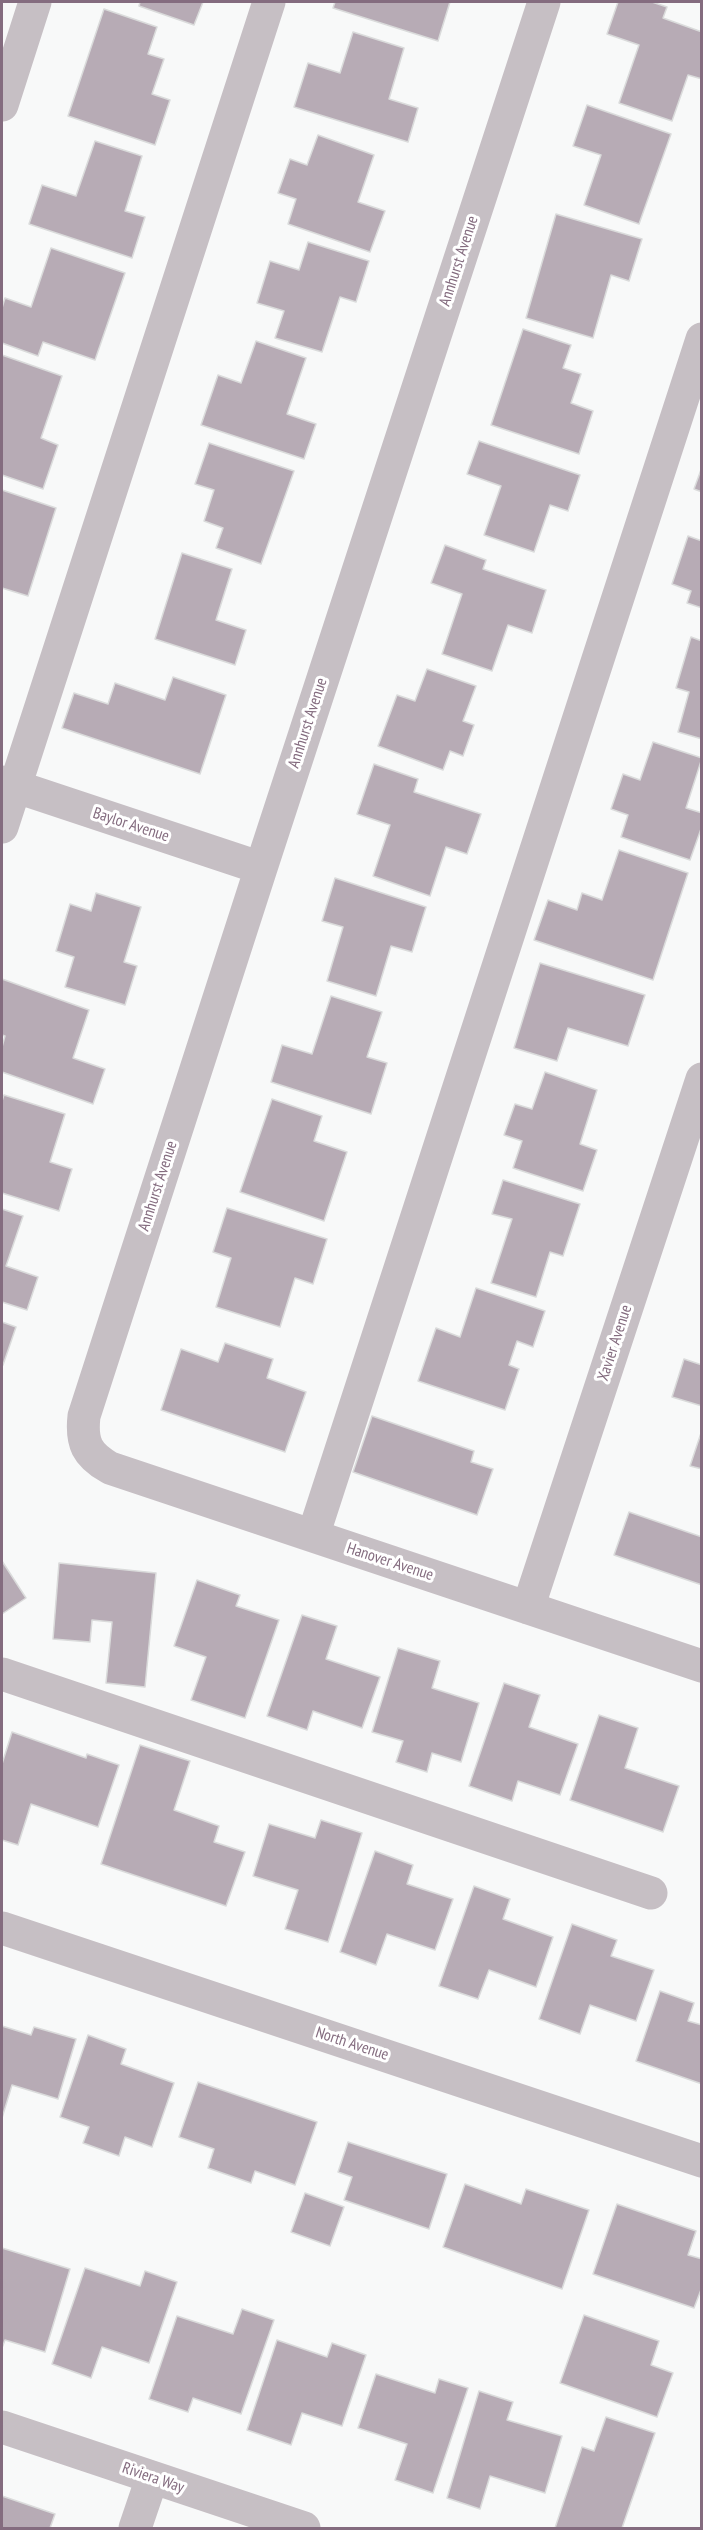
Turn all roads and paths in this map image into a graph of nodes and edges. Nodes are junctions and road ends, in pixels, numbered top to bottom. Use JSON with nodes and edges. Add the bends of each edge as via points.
{"nodes":[{"id":1,"x":35,"y":2,"type":"edge"},
{"id":2,"x":269,"y":2,"type":"edge"},
{"id":3,"x":544,"y":2,"type":"edge"},
{"id":4,"x":2,"y":105,"type":"edge"},
{"id":5,"x":702,"y":339,"type":"edge"},
{"id":6,"x":8,"y":784,"type":"edge"},
{"id":7,"x":2,"y":827,"type":"edge"},
{"id":8,"x":261,"y":867,"type":"junction"},
{"id":9,"x":702,"y":1079,"type":"edge"},
{"id":10,"x":86,"y":1447,"type":"joint"},
{"id":11,"x":313,"y":1536,"type":"junction"},
{"id":12,"x":528,"y":1608,"type":"junction"},
{"id":13,"x":702,"y":1666,"type":"edge"},
{"id":14,"x":2,"y":1674,"type":"edge"},
{"id":15,"x":651,"y":1893,"type":"dead end"},
{"id":16,"x":2,"y":1928,"type":"edge"},
{"id":17,"x":702,"y":2161,"type":"edge"},
{"id":18,"x":2,"y":2427,"type":"edge"},
{"id":19,"x":152,"y":2478,"type":"junction"},
{"id":20,"x":135,"y":2529,"type":"edge"},
{"id":21,"x":304,"y":2529,"type":"edge"}],
"edges":[{"from":1,"to":4,"type":"street"},
{"from":2,"to":6,"type":"street"},
{"from":3,"to":8,"type":"street","name":"Annhurst Avenue"},
{"from":5,"to":11,"type":"street"},
{"from":6,"to":7,"type":"street"},
{"from":6,"to":8,"type":"street","name":"Baylor Avenue"},
{"from":8,"to":10,"type":"street","name":"Annhurst Avenue","via":[[84,1416],[82,1432]]},
{"from":9,"to":12,"type":"street","name":"Xavier Avenue"},
{"from":10,"to":11,"type":"street","name":"Hanover Avenue","via":[[97,1461],[110,1468]]},
{"from":11,"to":12,"type":"street","name":"Hanover Avenue"},
{"from":12,"to":13,"type":"street","name":"Hanover Avenue"},
{"from":14,"to":15,"type":"street"},
{"from":16,"to":17,"type":"street","name":"North Avenue"},
{"from":18,"to":19,"type":"street","name":"Riviera Way"},
{"from":19,"to":20,"type":"street"},
{"from":19,"to":21,"type":"street","name":"Riviera Way"}]}
